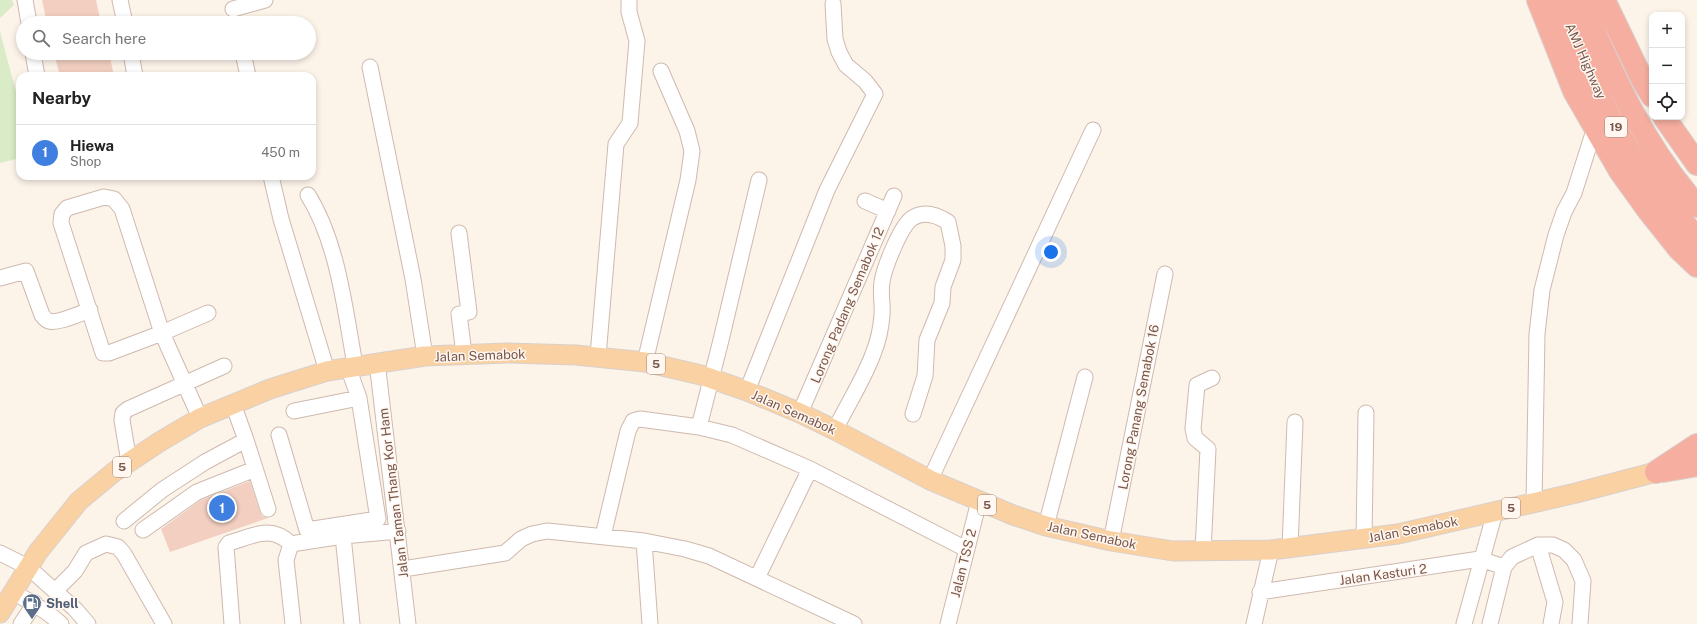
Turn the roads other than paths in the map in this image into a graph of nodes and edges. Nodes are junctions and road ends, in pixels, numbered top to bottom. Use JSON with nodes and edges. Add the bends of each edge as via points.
{"nodes":[{"id":1,"x":25,"y":0,"type":"edge"},
{"id":2,"x":120,"y":0,"type":"edge"},
{"id":3,"x":264,"y":0,"type":"edge"},
{"id":4,"x":629,"y":0,"type":"edge"},
{"id":5,"x":1538,"y":0,"type":"edge"},
{"id":6,"x":1559,"y":0,"type":"edge"},
{"id":7,"x":1580,"y":0,"type":"edge"},
{"id":8,"x":1604,"y":0,"type":"edge"},
{"id":9,"x":833,"y":4,"type":"dead end"},
{"id":10,"x":233,"y":11,"type":"edge"},
{"id":11,"x":28,"y":16,"type":"edge"},
{"id":12,"x":123,"y":16,"type":"edge"},
{"id":13,"x":34,"y":60,"type":"edge"},
{"id":14,"x":133,"y":60,"type":"edge"},
{"id":15,"x":245,"y":60,"type":"edge"},
{"id":16,"x":370,"y":67,"type":"dead end"},
{"id":17,"x":35,"y":72,"type":"edge"},
{"id":18,"x":135,"y":72,"type":"edge"},
{"id":19,"x":247,"y":72,"type":"edge"},
{"id":20,"x":661,"y":72,"type":"dead end"},
{"id":21,"x":1649,"y":91,"type":"edge"},
{"id":22,"x":1666,"y":120,"type":"edge"},
{"id":23,"x":1595,"y":127,"type":"junction"},
{"id":24,"x":1093,"y":130,"type":"dead end"},
{"id":25,"x":1697,"y":164,"type":"edge"},
{"id":26,"x":272,"y":180,"type":"edge"},
{"id":27,"x":759,"y":180,"type":"dead end"},
{"id":28,"x":308,"y":194,"type":"dead end"},
{"id":29,"x":894,"y":196,"type":"dead end"},
{"id":30,"x":865,"y":201,"type":"dead end"},
{"id":31,"x":1697,"y":206,"type":"edge"},
{"id":32,"x":888,"y":211,"type":"junction"},
{"id":33,"x":459,"y":233,"type":"dead end"},
{"id":34,"x":1697,"y":239,"type":"edge"},
{"id":35,"x":1697,"y":266,"type":"edge"},
{"id":36,"x":1165,"y":274,"type":"dead end"},
{"id":37,"x":0,"y":278,"type":"edge"},
{"id":38,"x":90,"y":310,"type":"junction"},
{"id":39,"x":208,"y":313,"type":"dead end"},
{"id":40,"x":162,"y":333,"type":"junction"},
{"id":41,"x":464,"y":354,"type":"junction"},
{"id":42,"x":426,"y":356,"type":"junction"},
{"id":43,"x":598,"y":356,"type":"junction"},
{"id":44,"x":377,"y":362,"type":"junction"},
{"id":45,"x":646,"y":362,"type":"junction"},
{"id":46,"x":224,"y":366,"type":"dead end"},
{"id":47,"x":351,"y":366,"type":"junction"},
{"id":48,"x":327,"y":371,"type":"junction"},
{"id":49,"x":1086,"y":377,"type":"dead end"},
{"id":50,"x":712,"y":378,"type":"junction"},
{"id":51,"x":1212,"y":378,"type":"dead end"},
{"id":52,"x":184,"y":383,"type":"junction"},
{"id":53,"x":748,"y":390,"type":"junction"},
{"id":54,"x":360,"y":398,"type":"junction"},
{"id":55,"x":233,"y":404,"type":"junction"},
{"id":56,"x":294,"y":411,"type":"dead end"},
{"id":57,"x":800,"y":413,"type":"junction"},
{"id":58,"x":1366,"y":413,"type":"dead end"},
{"id":59,"x":913,"y":414,"type":"dead end"},
{"id":60,"x":200,"y":418,"type":"junction"},
{"id":61,"x":1295,"y":422,"type":"dead end"},
{"id":62,"x":699,"y":426,"type":"junction"},
{"id":63,"x":835,"y":430,"type":"junction"},
{"id":64,"x":279,"y":435,"type":"dead end"},
{"id":65,"x":246,"y":440,"type":"junction"},
{"id":66,"x":1697,"y":445,"type":"edge"},
{"id":67,"x":1697,"y":449,"type":"edge"},
{"id":68,"x":1697,"y":455,"type":"edge"},
{"id":69,"x":129,"y":462,"type":"junction"},
{"id":70,"x":1697,"y":465,"type":"edge"},
{"id":71,"x":255,"y":469,"type":"junction"},
{"id":72,"x":810,"y":469,"type":"junction"},
{"id":73,"x":1656,"y":472,"type":"junction"},
{"id":74,"x":930,"y":480,"type":"junction"},
{"id":75,"x":979,"y":501,"type":"junction"},
{"id":76,"x":1534,"y":503,"type":"junction"},
{"id":77,"x":268,"y":509,"type":"dead end"},
{"id":78,"x":1495,"y":512,"type":"junction"},
{"id":79,"x":124,"y":521,"type":"dead end"},
{"id":80,"x":1046,"y":526,"type":"junction"},
{"id":81,"x":143,"y":530,"type":"dead end"},
{"id":82,"x":398,"y":531,"type":"junction"},
{"id":83,"x":343,"y":536,"type":"junction"},
{"id":84,"x":603,"y":536,"type":"junction"},
{"id":85,"x":1364,"y":539,"type":"junction"},
{"id":86,"x":644,"y":541,"type":"junction"},
{"id":87,"x":1111,"y":541,"type":"junction"},
{"id":88,"x":291,"y":544,"type":"junction"},
{"id":89,"x":1538,"y":545,"type":"junction"},
{"id":90,"x":1290,"y":548,"type":"junction"},
{"id":91,"x":966,"y":549,"type":"junction"},
{"id":92,"x":1270,"y":550,"type":"junction"},
{"id":93,"x":1203,"y":551,"type":"junction"},
{"id":94,"x":0,"y":553,"type":"edge"},
{"id":95,"x":1482,"y":553,"type":"junction"},
{"id":96,"x":28,"y":567,"type":"junction"},
{"id":97,"x":1504,"y":567,"type":"junction"},
{"id":98,"x":403,"y":569,"type":"junction"},
{"id":99,"x":757,"y":578,"type":"junction"},
{"id":100,"x":1262,"y":585,"type":"junction"},
{"id":101,"x":55,"y":591,"type":"junction"},
{"id":102,"x":12,"y":592,"type":"junction"},
{"id":103,"x":35,"y":603,"type":"junction"},
{"id":104,"x":0,"y":613,"type":"edge"},
{"id":105,"x":21,"y":624,"type":"edge"},
{"id":106,"x":61,"y":624,"type":"edge"},
{"id":107,"x":88,"y":624,"type":"edge"},
{"id":108,"x":164,"y":624,"type":"edge"},
{"id":109,"x":232,"y":624,"type":"edge"},
{"id":110,"x":293,"y":624,"type":"edge"},
{"id":111,"x":352,"y":624,"type":"edge"},
{"id":112,"x":408,"y":624,"type":"edge"},
{"id":113,"x":650,"y":624,"type":"edge"},
{"id":114,"x":854,"y":624,"type":"edge"},
{"id":115,"x":948,"y":624,"type":"edge"},
{"id":116,"x":1254,"y":624,"type":"edge"},
{"id":117,"x":1464,"y":624,"type":"edge"},
{"id":118,"x":1490,"y":624,"type":"edge"},
{"id":119,"x":1551,"y":624,"type":"edge"},
{"id":120,"x":1580,"y":624,"type":"edge"}],
"edges":[{"from":1,"to":11,"type":"street"},
{"from":2,"to":12,"type":"street"},
{"from":3,"to":10,"type":"street"},
{"from":4,"to":43,"type":"street","via":[[629,12],[638,41],[630,123],[616,144]]},
{"from":5,"to":23,"type":"highway","via":[[1574,91]]},
{"from":6,"to":34,"type":"highway","name":"AMJ Highway","number":"19","via":[[1592,78],[1622,139],[1661,196]]},
{"from":7,"to":31,"type":"highway","name":"AMJ Highway","number":"19","via":[[1612,74],[1642,131],[1677,183]]},
{"from":8,"to":21,"type":"highway"},
{"from":9,"to":53,"type":"street","via":[[835,39],[839,52],[846,65],[865,81],[875,94],[827,190]]},
{"from":13,"to":17,"type":"street"},
{"from":14,"to":18,"type":"street"},
{"from":15,"to":19,"type":"street"},
{"from":16,"to":42,"type":"street"},
{"from":20,"to":45,"type":"street","via":[[687,131],[692,151],[688,180]]},
{"from":22,"to":25,"type":"highway"},
{"from":23,"to":35,"type":"highway","via":[[1620,170],[1648,210]]},
{"from":23,"to":76,"type":"street","via":[[1574,193],[1556,235],[1542,290],[1537,334]]},
{"from":24,"to":74,"type":"street"},
{"from":26,"to":48,"type":"street","via":[[281,219]]},
{"from":27,"to":50,"type":"street"},
{"from":28,"to":47,"type":"street","via":[[326,231],[334,259]]},
{"from":29,"to":32,"type":"street","name":"Lorong Padang Semabok 12"},
{"from":30,"to":32,"type":"street"},
{"from":32,"to":57,"type":"street","name":"Lorong Padang Semabok 12"},
{"from":33,"to":41,"type":"street","via":[[469,312],[459,314]]},
{"from":36,"to":87,"type":"street","name":"Lorong Panang Semabok 16"},
{"from":37,"to":38,"type":"street","via":[[26,271],[42,315],[50,322]]},
{"from":38,"to":40,"type":"street","via":[[103,353]]},
{"from":38,"to":40,"type":"street","via":[[61,223],[62,214],[67,208],[104,197],[114,199],[122,209]]},
{"from":39,"to":40,"type":"street"},
{"from":40,"to":52,"type":"street"},
{"from":41,"to":42,"type":"main road","name":"Jalan Semabok","number":"5"},
{"from":41,"to":43,"type":"main road","name":"Jalan Semabok","number":"5","via":[[545,353]]},
{"from":42,"to":44,"type":"main road","name":"Jalan Semabok","number":"5"},
{"from":43,"to":45,"type":"main road","name":"Jalan Semabok","number":"5"},
{"from":44,"to":47,"type":"main road","name":"Jalan Semabok","number":"5"},
{"from":44,"to":82,"type":"street","name":"Jalan Taman Thang Kor Ham"},
{"from":45,"to":50,"type":"main road","name":"Jalan Semabok","number":"5"},
{"from":46,"to":52,"type":"street"},
{"from":47,"to":48,"type":"main road","name":"Jalan Semabok","number":"5"},
{"from":47,"to":54,"type":"street"},
{"from":48,"to":55,"type":"main road","name":"Jalan Semabok","number":"5"},
{"from":49,"to":80,"type":"street"},
{"from":50,"to":53,"type":"main road","name":"Jalan Semabok","number":"5"},
{"from":50,"to":62,"type":"street"},
{"from":51,"to":93,"type":"street","via":[[1196,385],[1193,429],[1196,438],[1208,449]]},
{"from":52,"to":60,"type":"street"},
{"from":52,"to":69,"type":"street","via":[[128,409],[123,414]]},
{"from":53,"to":57,"type":"main road","name":"Jalan Semabok","number":"5"},
{"from":54,"to":56,"type":"street"},
{"from":54,"to":64,"type":"street","via":[[378,519],[307,530]]},
{"from":55,"to":60,"type":"main road","name":"Jalan Semabok","number":"5"},
{"from":55,"to":65,"type":"street"},
{"from":57,"to":63,"type":"main road","name":"Jalan Semabok","number":"5"},
{"from":58,"to":85,"type":"street"},
{"from":59,"to":63,"type":"street","via":[[925,376],[927,340],[942,303],[943,287],[953,260],[948,222],[930,214],[911,219],[887,263],[882,282],[880,333],[873,354]]},
{"from":60,"to":69,"type":"main road","name":"Jalan Semabok","number":"5"},
{"from":61,"to":90,"type":"street"},
{"from":62,"to":72,"type":"street","via":[[732,435]]},
{"from":62,"to":84,"type":"street","via":[[640,419],[633,421],[628,431]]},
{"from":63,"to":74,"type":"main road","name":"Jalan Semabok","number":"5"},
{"from":65,"to":71,"type":"street"},
{"from":65,"to":79,"type":"street","via":[[205,462],[162,490]]},
{"from":66,"to":73,"type":"highway"},
{"from":67,"to":73,"type":"main road","name":"Jalan Semabok","number":"5"},
{"from":68,"to":73,"type":"main road","name":"Jalan Semabok","number":"5"},
{"from":69,"to":96,"type":"main road","name":"Jalan Semabok","number":"5","via":[[79,501]]},
{"from":70,"to":73,"type":"highway"},
{"from":71,"to":77,"type":"street"},
{"from":71,"to":81,"type":"street","via":[[197,492]]},
{"from":72,"to":91,"type":"street"},
{"from":72,"to":99,"type":"street"},
{"from":73,"to":76,"type":"main road","name":"Jalan Semabok","number":"5"},
{"from":74,"to":75,"type":"main road","name":"Jalan Semabok","number":"5"},
{"from":75,"to":80,"type":"main road","name":"Jalan Semabok","number":"5"},
{"from":75,"to":91,"type":"street","name":"Jalan TSS 2"},
{"from":76,"to":78,"type":"main road","name":"Jalan Semabok","number":"5"},
{"from":78,"to":85,"type":"main road","name":"Jalan Semabok","number":"5"},
{"from":78,"to":95,"type":"street"},
{"from":80,"to":87,"type":"main road","name":"Jalan Semabok","number":"5"},
{"from":82,"to":83,"type":"street"},
{"from":82,"to":98,"type":"street","name":"Jalan Taman Thang Kor Ham"},
{"from":83,"to":88,"type":"street"},
{"from":83,"to":111,"type":"street"},
{"from":84,"to":86,"type":"street"},
{"from":84,"to":98,"type":"street","via":[[547,531],[521,539],[505,553]]},
{"from":85,"to":90,"type":"main road","name":"Jalan Semabok","number":"5"},
{"from":86,"to":99,"type":"street","via":[[709,556]]},
{"from":86,"to":113,"type":"street"},
{"from":87,"to":93,"type":"main road","name":"Jalan Semabok","number":"5","via":[[1173,551]]},
{"from":88,"to":109,"type":"street","via":[[278,534],[263,533],[229,543],[226,547]]},
{"from":88,"to":110,"type":"street","via":[[286,560]]},
{"from":89,"to":97,"type":"street","via":[[1512,557]]},
{"from":89,"to":119,"type":"street","via":[[1555,602]]},
{"from":89,"to":120,"type":"street","via":[[1553,545],[1564,550],[1574,560],[1583,581]]},
{"from":90,"to":92,"type":"main road","name":"Jalan Semabok","number":"5"},
{"from":91,"to":115,"type":"street","name":"Jalan TSS 2"},
{"from":92,"to":93,"type":"main road","name":"Jalan Semabok","number":"5"},
{"from":92,"to":100,"type":"street"},
{"from":94,"to":96,"type":"street"},
{"from":95,"to":97,"type":"street","name":"Jalan Kasturi 2"},
{"from":95,"to":100,"type":"street","name":"Jalan Kasturi 2"},
{"from":95,"to":117,"type":"street"},
{"from":96,"to":101,"type":"street"},
{"from":96,"to":102,"type":"main road","name":"Jalan Semabok","number":"5"},
{"from":97,"to":118,"type":"street"},
{"from":98,"to":112,"type":"street","name":"Jalan Taman Thang Kor Ham"},
{"from":99,"to":114,"type":"street"},
{"from":100,"to":116,"type":"street"},
{"from":101,"to":107,"type":"street"},
{"from":101,"to":108,"type":"street","via":[[74,571],[86,553],[106,544],[118,547]]},
{"from":102,"to":103,"type":"street"},
{"from":102,"to":104,"type":"main road","name":"Jalan Semabok","number":"5"},
{"from":103,"to":105,"type":"street"},
{"from":103,"to":106,"type":"street"}]}
